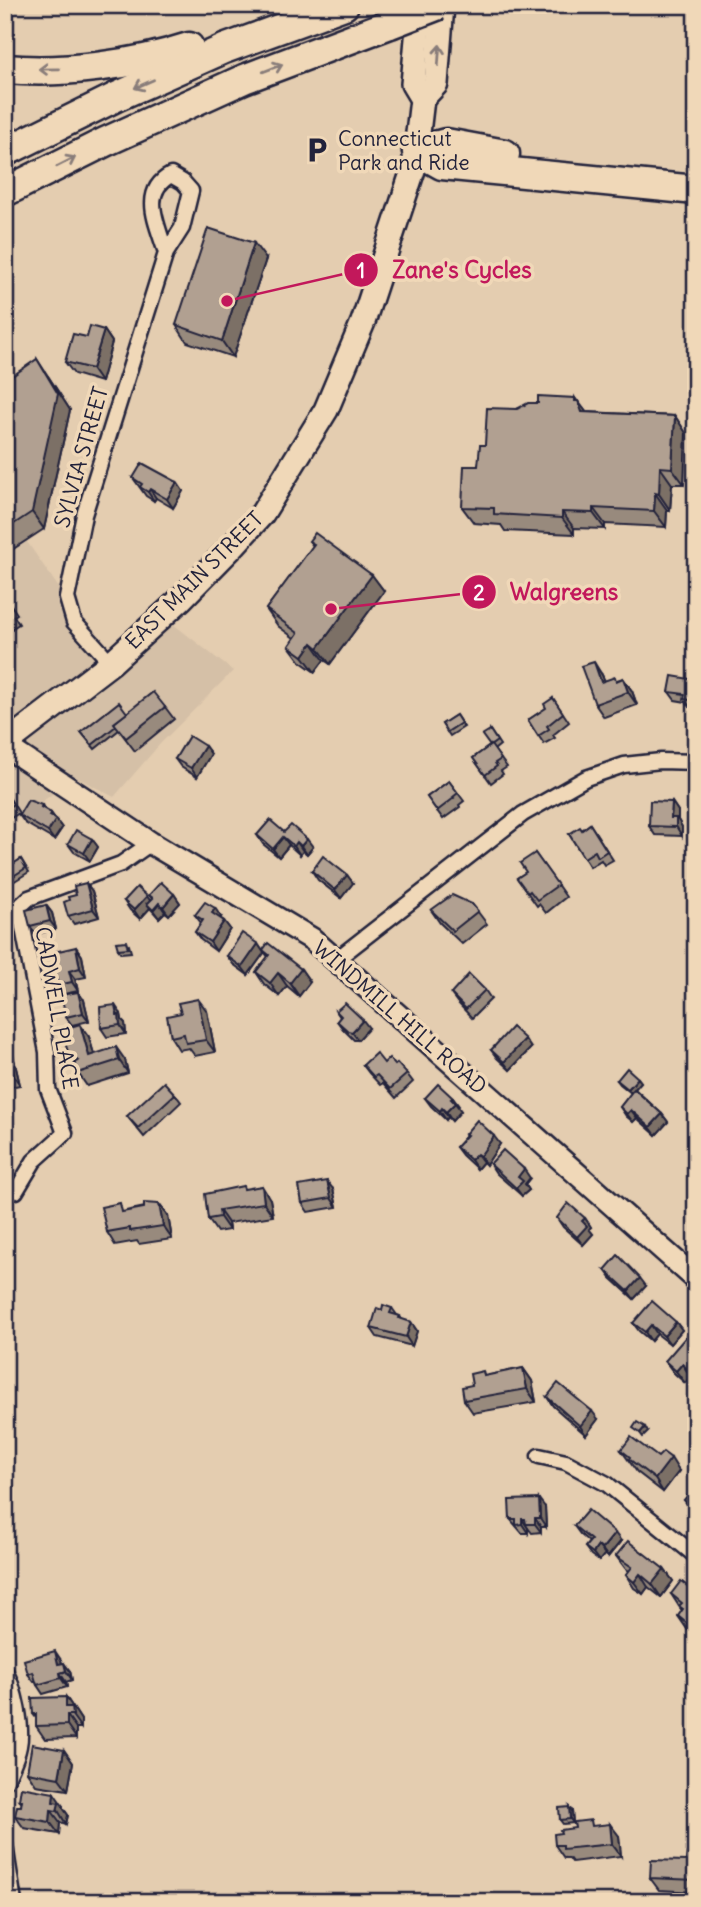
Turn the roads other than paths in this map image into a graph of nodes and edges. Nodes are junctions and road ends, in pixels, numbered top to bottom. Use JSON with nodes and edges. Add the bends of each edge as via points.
{"nodes":[{"id":1,"x":330,"y":5,"type":"edge"},
{"id":2,"x":344,"y":5,"type":"edge"},
{"id":3,"x":420,"y":5,"type":"edge"},
{"id":4,"x":440,"y":5,"type":"edge"},
{"id":5,"x":5,"y":69,"type":"edge"},
{"id":6,"x":422,"y":99,"type":"junction"},
{"id":7,"x":417,"y":151,"type":"junction"},
{"id":8,"x":5,"y":152,"type":"edge"},
{"id":9,"x":696,"y":174,"type":"edge"},
{"id":10,"x":696,"y":190,"type":"edge"},
{"id":11,"x":5,"y":192,"type":"edge"},
{"id":12,"x":166,"y":253,"type":"junction"},
{"id":13,"x":111,"y":663,"type":"junction"},
{"id":14,"x":5,"y":745,"type":"edge"},
{"id":15,"x":696,"y":762,"type":"edge"},
{"id":16,"x":151,"y":843,"type":"junction"},
{"id":17,"x":337,"y":959,"type":"junction"},
{"id":18,"x":5,"y":1193,"type":"edge"},
{"id":19,"x":696,"y":1279,"type":"edge"},
{"id":20,"x":540,"y":1456,"type":"dead end"},
{"id":21,"x":696,"y":1556,"type":"edge"},
{"id":22,"x":5,"y":1671,"type":"edge"},
{"id":23,"x":5,"y":1782,"type":"edge"},
{"id":24,"x":5,"y":1845,"type":"edge"},
{"id":25,"x":14,"y":1902,"type":"edge"}],
"edges":[{"from":1,"to":5,"type":"highway","one_way":true,"via":[[156,58],[76,68]]},
{"from":2,"to":8,"type":"highway","one_way":true,"via":[[225,49]]},
{"from":3,"to":6,"type":"main road","name":"EAST MAIN STREET","via":[[413,84]]},
{"from":6,"to":4,"type":"main road","name":"EAST MAIN STREET","one_way":true,"via":[[436,84]]},
{"from":11,"to":4,"type":"highway","one_way":true,"bridge":true,"via":[[244,79]]},
{"from":6,"to":7,"type":"main road","name":"EAST MAIN STREET"},
{"from":7,"to":9,"type":"highway","via":[[446,143],[559,161]]},
{"from":7,"to":10,"type":"highway","via":[[442,164]]},
{"from":7,"to":13,"type":"main road","name":"EAST MAIN STREET","via":[[363,322],[326,410],[262,514],[181,599]]},
{"from":12,"to":12,"type":"street","name":"SYLVIA STREET","via":[[182,228],[191,191],[170,175],[158,182],[151,199]]},
{"from":12,"to":13,"type":"street","name":"SYLVIA STREET","via":[[84,515],[66,598],[74,622]]},
{"from":13,"to":14,"type":"main road","name":"EAST MAIN STREET"},
{"from":14,"to":16,"type":"street","name":"WINDMILL HILL ROAD"},
{"from":15,"to":17,"type":"street","via":[[624,765],[586,778],[523,814]]},
{"from":16,"to":17,"type":"street","name":"WINDMILL HILL ROAD","via":[[312,939]]},
{"from":16,"to":18,"type":"street","name":"CADWELL PLACE","via":[[121,864],[29,898],[19,907],[47,1052],[48,1089],[65,1133],[34,1161],[16,1191]]},
{"from":17,"to":19,"type":"street","name":"WINDMILL HILL ROAD"},
{"from":20,"to":21,"type":"street","via":[[566,1462],[607,1484]]},
{"from":22,"to":23,"type":"street","via":[[14,1695],[20,1744]]},
{"from":24,"to":25,"type":"street"}]}
